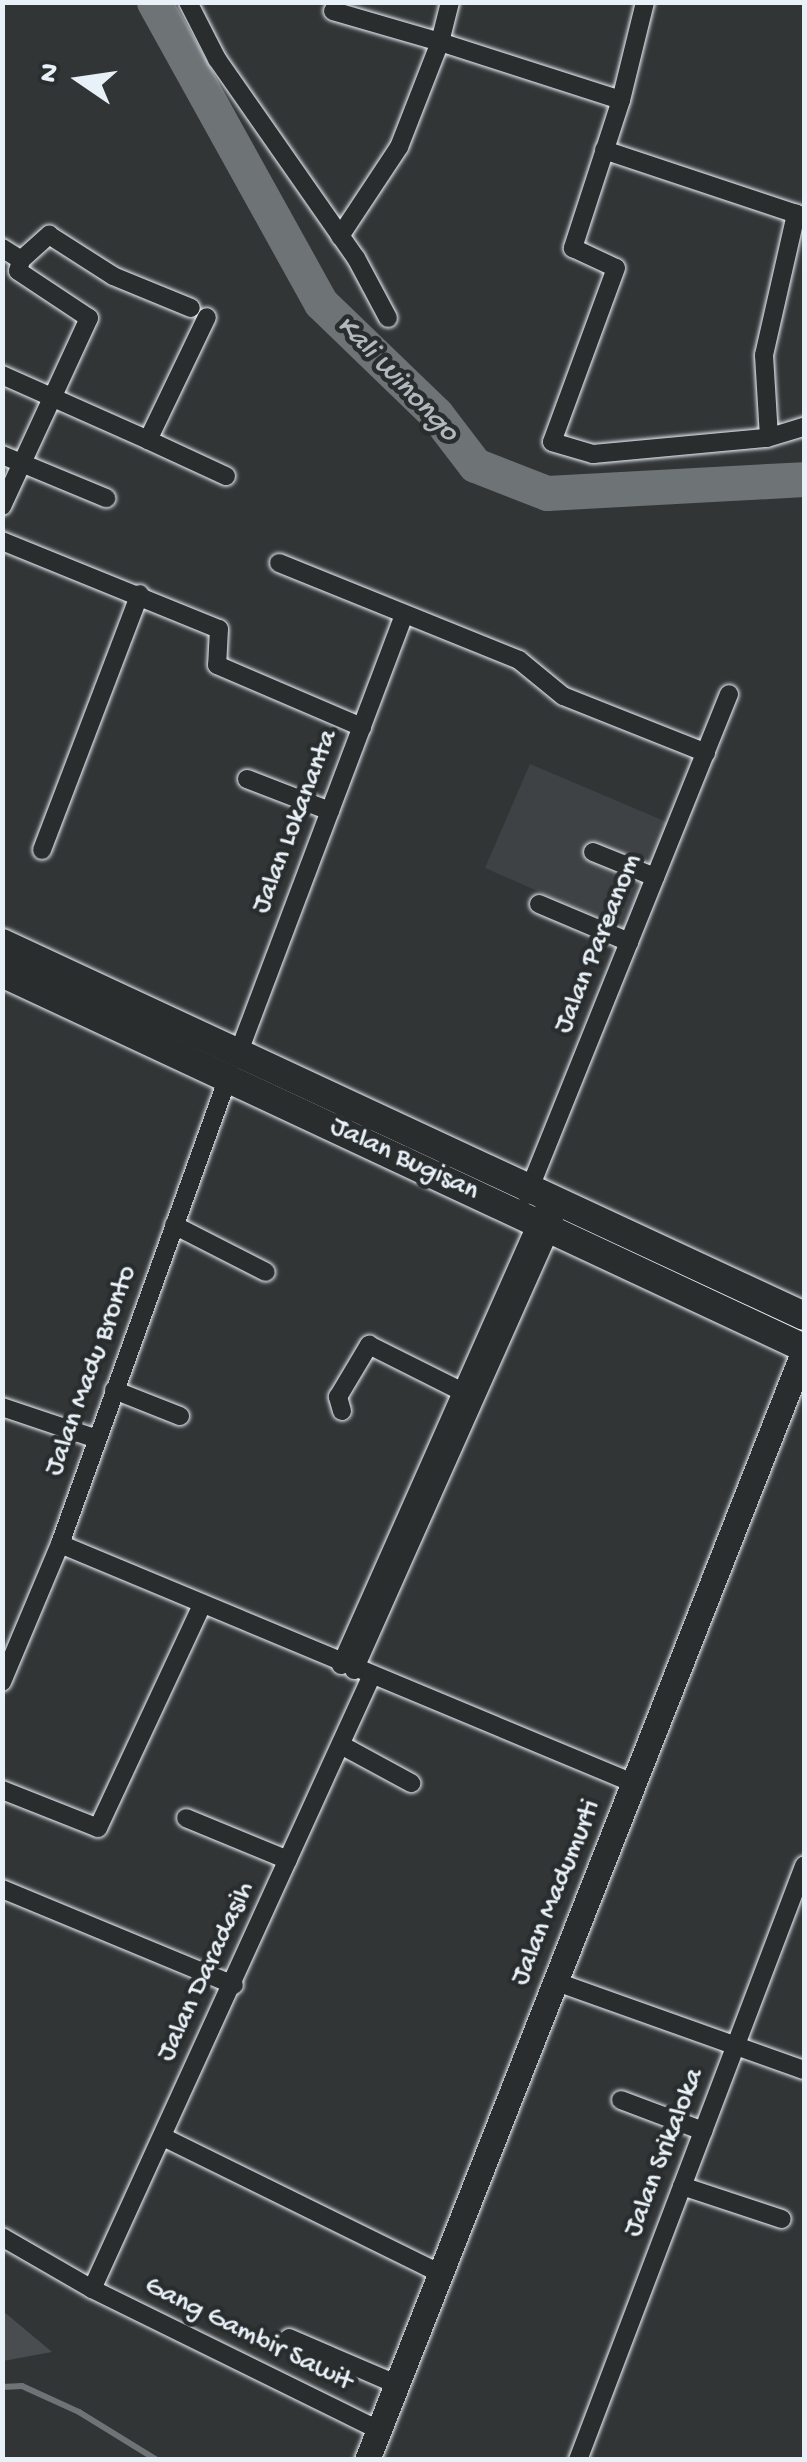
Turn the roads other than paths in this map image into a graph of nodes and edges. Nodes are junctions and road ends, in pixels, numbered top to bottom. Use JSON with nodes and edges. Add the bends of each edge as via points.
{"nodes":[{"id":1,"x":188,"y":2,"type":"edge"},
{"id":2,"x":450,"y":2,"type":"edge"},
{"id":3,"x":646,"y":2,"type":"edge"},
{"id":4,"x":332,"y":11,"type":"dead end"},
{"id":5,"x":440,"y":42,"type":"junction"},
{"id":6,"x":621,"y":100,"type":"junction"},
{"id":7,"x":604,"y":150,"type":"junction"},
{"id":8,"x":800,"y":215,"type":"edge"},
{"id":9,"x":340,"y":236,"type":"junction"},
{"id":10,"x":2,"y":248,"type":"edge"},
{"id":11,"x":21,"y":260,"type":"junction"},
{"id":12,"x":388,"y":318,"type":"dead end"},
{"id":13,"x":2,"y":375,"type":"edge"},
{"id":14,"x":48,"y":395,"type":"junction"},
{"id":15,"x":804,"y":427,"type":"edge"},
{"id":16,"x":769,"y":438,"type":"junction"},
{"id":17,"x":148,"y":440,"type":"junction"},
{"id":18,"x":11,"y":459,"type":"edge"},
{"id":19,"x":226,"y":476,"type":"dead end"},
{"id":20,"x":106,"y":498,"type":"dead end"},
{"id":21,"x":2,"y":506,"type":"edge"},
{"id":22,"x":2,"y":541,"type":"edge"},
{"id":23,"x":279,"y":563,"type":"dead end"},
{"id":24,"x":140,"y":594,"type":"junction"},
{"id":25,"x":404,"y":615,"type":"junction"},
{"id":26,"x":729,"y":694,"type":"dead end"},
{"id":27,"x":362,"y":728,"type":"junction"},
{"id":28,"x":706,"y":753,"type":"junction"},
{"id":29,"x":246,"y":779,"type":"dead end"},
{"id":30,"x":330,"y":812,"type":"junction"},
{"id":31,"x":42,"y":850,"type":"dead end"},
{"id":32,"x":593,"y":852,"type":"dead end"},
{"id":33,"x":656,"y":877,"type":"junction"},
{"id":34,"x":539,"y":904,"type":"dead end"},
{"id":35,"x":629,"y":942,"type":"junction"},
{"id":36,"x":2,"y":943,"type":"edge"},
{"id":37,"x":2,"y":973,"type":"edge"},
{"id":38,"x":240,"y":1049,"type":"junction"},
{"id":39,"x":228,"y":1078,"type":"junction"},
{"id":40,"x":548,"y":1195,"type":"junction"},
{"id":41,"x":535,"y":1222,"type":"junction"},
{"id":42,"x":174,"y":1226,"type":"junction"},
{"id":43,"x":266,"y":1272,"type":"dead end"},
{"id":44,"x":804,"y":1316,"type":"edge"},
{"id":45,"x":804,"y":1349,"type":"edge"},
{"id":46,"x":114,"y":1390,"type":"junction"},
{"id":47,"x":461,"y":1391,"type":"junction"},
{"id":48,"x":2,"y":1406,"type":"edge"},
{"id":49,"x":342,"y":1411,"type":"dead end"},
{"id":50,"x":180,"y":1416,"type":"dead end"},
{"id":51,"x":96,"y":1439,"type":"junction"},
{"id":52,"x":60,"y":1544,"type":"junction"},
{"id":53,"x":202,"y":1605,"type":"junction"},
{"id":54,"x":355,"y":1671,"type":"junction"},
{"id":55,"x":2,"y":1682,"type":"edge"},
{"id":56,"x":340,"y":1745,"type":"junction"},
{"id":57,"x":633,"y":1782,"type":"junction"},
{"id":58,"x":412,"y":1783,"type":"dead end"},
{"id":59,"x":2,"y":1790,"type":"edge"},
{"id":60,"x":186,"y":1818,"type":"dead end"},
{"id":61,"x":288,"y":1860,"type":"junction"},
{"id":62,"x":804,"y":1866,"type":"edge"},
{"id":63,"x":2,"y":1889,"type":"edge"},
{"id":64,"x":554,"y":1981,"type":"junction"},
{"id":65,"x":234,"y":1984,"type":"junction"},
{"id":66,"x":735,"y":2047,"type":"junction"},
{"id":67,"x":804,"y":2070,"type":"edge"},
{"id":68,"x":621,"y":2100,"type":"dead end"},
{"id":69,"x":703,"y":2131,"type":"junction"},
{"id":70,"x":163,"y":2137,"type":"junction"},
{"id":71,"x":682,"y":2186,"type":"junction"},
{"id":72,"x":782,"y":2219,"type":"dead end"},
{"id":73,"x":2,"y":2236,"type":"edge"},
{"id":74,"x":439,"y":2273,"type":"junction"},
{"id":75,"x":92,"y":2289,"type":"junction"},
{"id":76,"x":289,"y":2338,"type":"dead end"},
{"id":77,"x":396,"y":2384,"type":"junction"},
{"id":78,"x":379,"y":2430,"type":"junction"},
{"id":79,"x":366,"y":2460,"type":"edge"},
{"id":80,"x":578,"y":2460,"type":"edge"}],
"edges":[{"from":1,"to":9,"type":"street","via":[[262,132]]},
{"from":2,"to":5,"type":"street"},
{"from":3,"to":6,"type":"street"},
{"from":4,"to":5,"type":"street"},
{"from":5,"to":6,"type":"street"},
{"from":5,"to":9,"type":"street","via":[[399,147]]},
{"from":6,"to":7,"type":"street"},
{"from":7,"to":8,"type":"street"},
{"from":7,"to":16,"type":"street","via":[[573,248],[616,268],[552,442],[593,454]]},
{"from":8,"to":16,"type":"street","via":[[764,355]]},
{"from":9,"to":12,"type":"street"},
{"from":10,"to":11,"type":"street"},
{"from":11,"to":14,"type":"street","via":[[18,271],[89,318]]},
{"from":11,"to":17,"type":"street","via":[[49,234],[113,276],[199,312]]},
{"from":13,"to":14,"type":"street"},
{"from":14,"to":17,"type":"street"},
{"from":14,"to":18,"type":"street"},
{"from":15,"to":16,"type":"street"},
{"from":17,"to":19,"type":"street"},
{"from":18,"to":20,"type":"street"},
{"from":18,"to":21,"type":"street"},
{"from":22,"to":24,"type":"street"},
{"from":23,"to":25,"type":"street"},
{"from":24,"to":27,"type":"street","via":[[219,629],[217,664]]},
{"from":24,"to":31,"type":"street"},
{"from":25,"to":27,"type":"street","name":"Jalan Lokananta"},
{"from":25,"to":28,"type":"street","via":[[518,660],[562,696]]},
{"from":26,"to":28,"type":"street","name":"Jalan Pareanom"},
{"from":27,"to":30,"type":"street","name":"Jalan Lokananta"},
{"from":28,"to":33,"type":"street","name":"Jalan Pareanom"},
{"from":29,"to":30,"type":"street"},
{"from":30,"to":38,"type":"street","name":"Jalan Lokananta"},
{"from":32,"to":33,"type":"street"},
{"from":33,"to":35,"type":"street","name":"Jalan Pareanom"},
{"from":34,"to":35,"type":"street"},
{"from":35,"to":40,"type":"street","name":"Jalan Pareanom"},
{"from":36,"to":38,"type":"main road","name":"Jalan Bugisan"},
{"from":37,"to":39,"type":"main road","name":"Jalan Bugisan"},
{"from":38,"to":39,"type":"main road"},
{"from":38,"to":40,"type":"main road","name":"Jalan Bugisan"},
{"from":39,"to":41,"type":"main road","name":"Jalan Bugisan"},
{"from":39,"to":42,"type":"street","name":"Jalan Madu Bronto"},
{"from":40,"to":41,"type":"street","name":"Jalan Daradasih"},
{"from":40,"to":44,"type":"main road","name":"Jalan Bugisan"},
{"from":41,"to":45,"type":"main road","name":"Jalan Bugisan"},
{"from":41,"to":47,"type":"street","name":"Jalan Daradasih"},
{"from":41,"to":54,"type":"street","name":"Jalan Daradasih"},
{"from":42,"to":43,"type":"street"},
{"from":42,"to":46,"type":"street","name":"Jalan Madu Bronto"},
{"from":45,"to":57,"type":"street","name":"Jalan Madumurti"},
{"from":46,"to":50,"type":"street"},
{"from":46,"to":51,"type":"street","name":"Jalan Madu Bronto"},
{"from":47,"to":49,"type":"street","via":[[369,1345],[338,1398]]},
{"from":47,"to":54,"type":"street","name":"Jalan Daradasih"},
{"from":48,"to":51,"type":"street"},
{"from":51,"to":52,"type":"street","name":"Jalan Madu Bronto"},
{"from":52,"to":53,"type":"street"},
{"from":52,"to":55,"type":"street","name":"Jalan Madu Bronto"},
{"from":53,"to":54,"type":"street"},
{"from":53,"to":59,"type":"street","via":[[98,1828]]},
{"from":54,"to":56,"type":"street","name":"Jalan Daradasih"},
{"from":54,"to":57,"type":"street"},
{"from":56,"to":58,"type":"street"},
{"from":56,"to":61,"type":"street","name":"Jalan Daradasih"},
{"from":57,"to":64,"type":"street","name":"Jalan Madumurti"},
{"from":60,"to":61,"type":"street"},
{"from":61,"to":65,"type":"street","name":"Jalan Daradasih"},
{"from":62,"to":66,"type":"street","name":"Jalan Srikaloka"},
{"from":63,"to":65,"type":"street"},
{"from":64,"to":66,"type":"street"},
{"from":64,"to":74,"type":"street","name":"Jalan Madumurti"},
{"from":65,"to":70,"type":"street","name":"Jalan Daradasih"},
{"from":66,"to":67,"type":"street"},
{"from":66,"to":69,"type":"street","name":"Jalan Srikaloka"},
{"from":68,"to":69,"type":"street"},
{"from":69,"to":71,"type":"street","name":"Jalan Srikaloka"},
{"from":70,"to":74,"type":"street"},
{"from":70,"to":75,"type":"street","name":"Jalan Daradasih"},
{"from":71,"to":72,"type":"street"},
{"from":71,"to":80,"type":"street","name":"Jalan Srikaloka"},
{"from":73,"to":75,"type":"street","name":"Gang Gambir Sawit"},
{"from":74,"to":77,"type":"street","name":"Jalan Madumurti"},
{"from":75,"to":78,"type":"street","name":"Gang Gambir Sawit"},
{"from":76,"to":77,"type":"street"},
{"from":77,"to":78,"type":"street","name":"Jalan Madumurti"},
{"from":78,"to":79,"type":"street","name":"Jalan Madumurti"}]}
